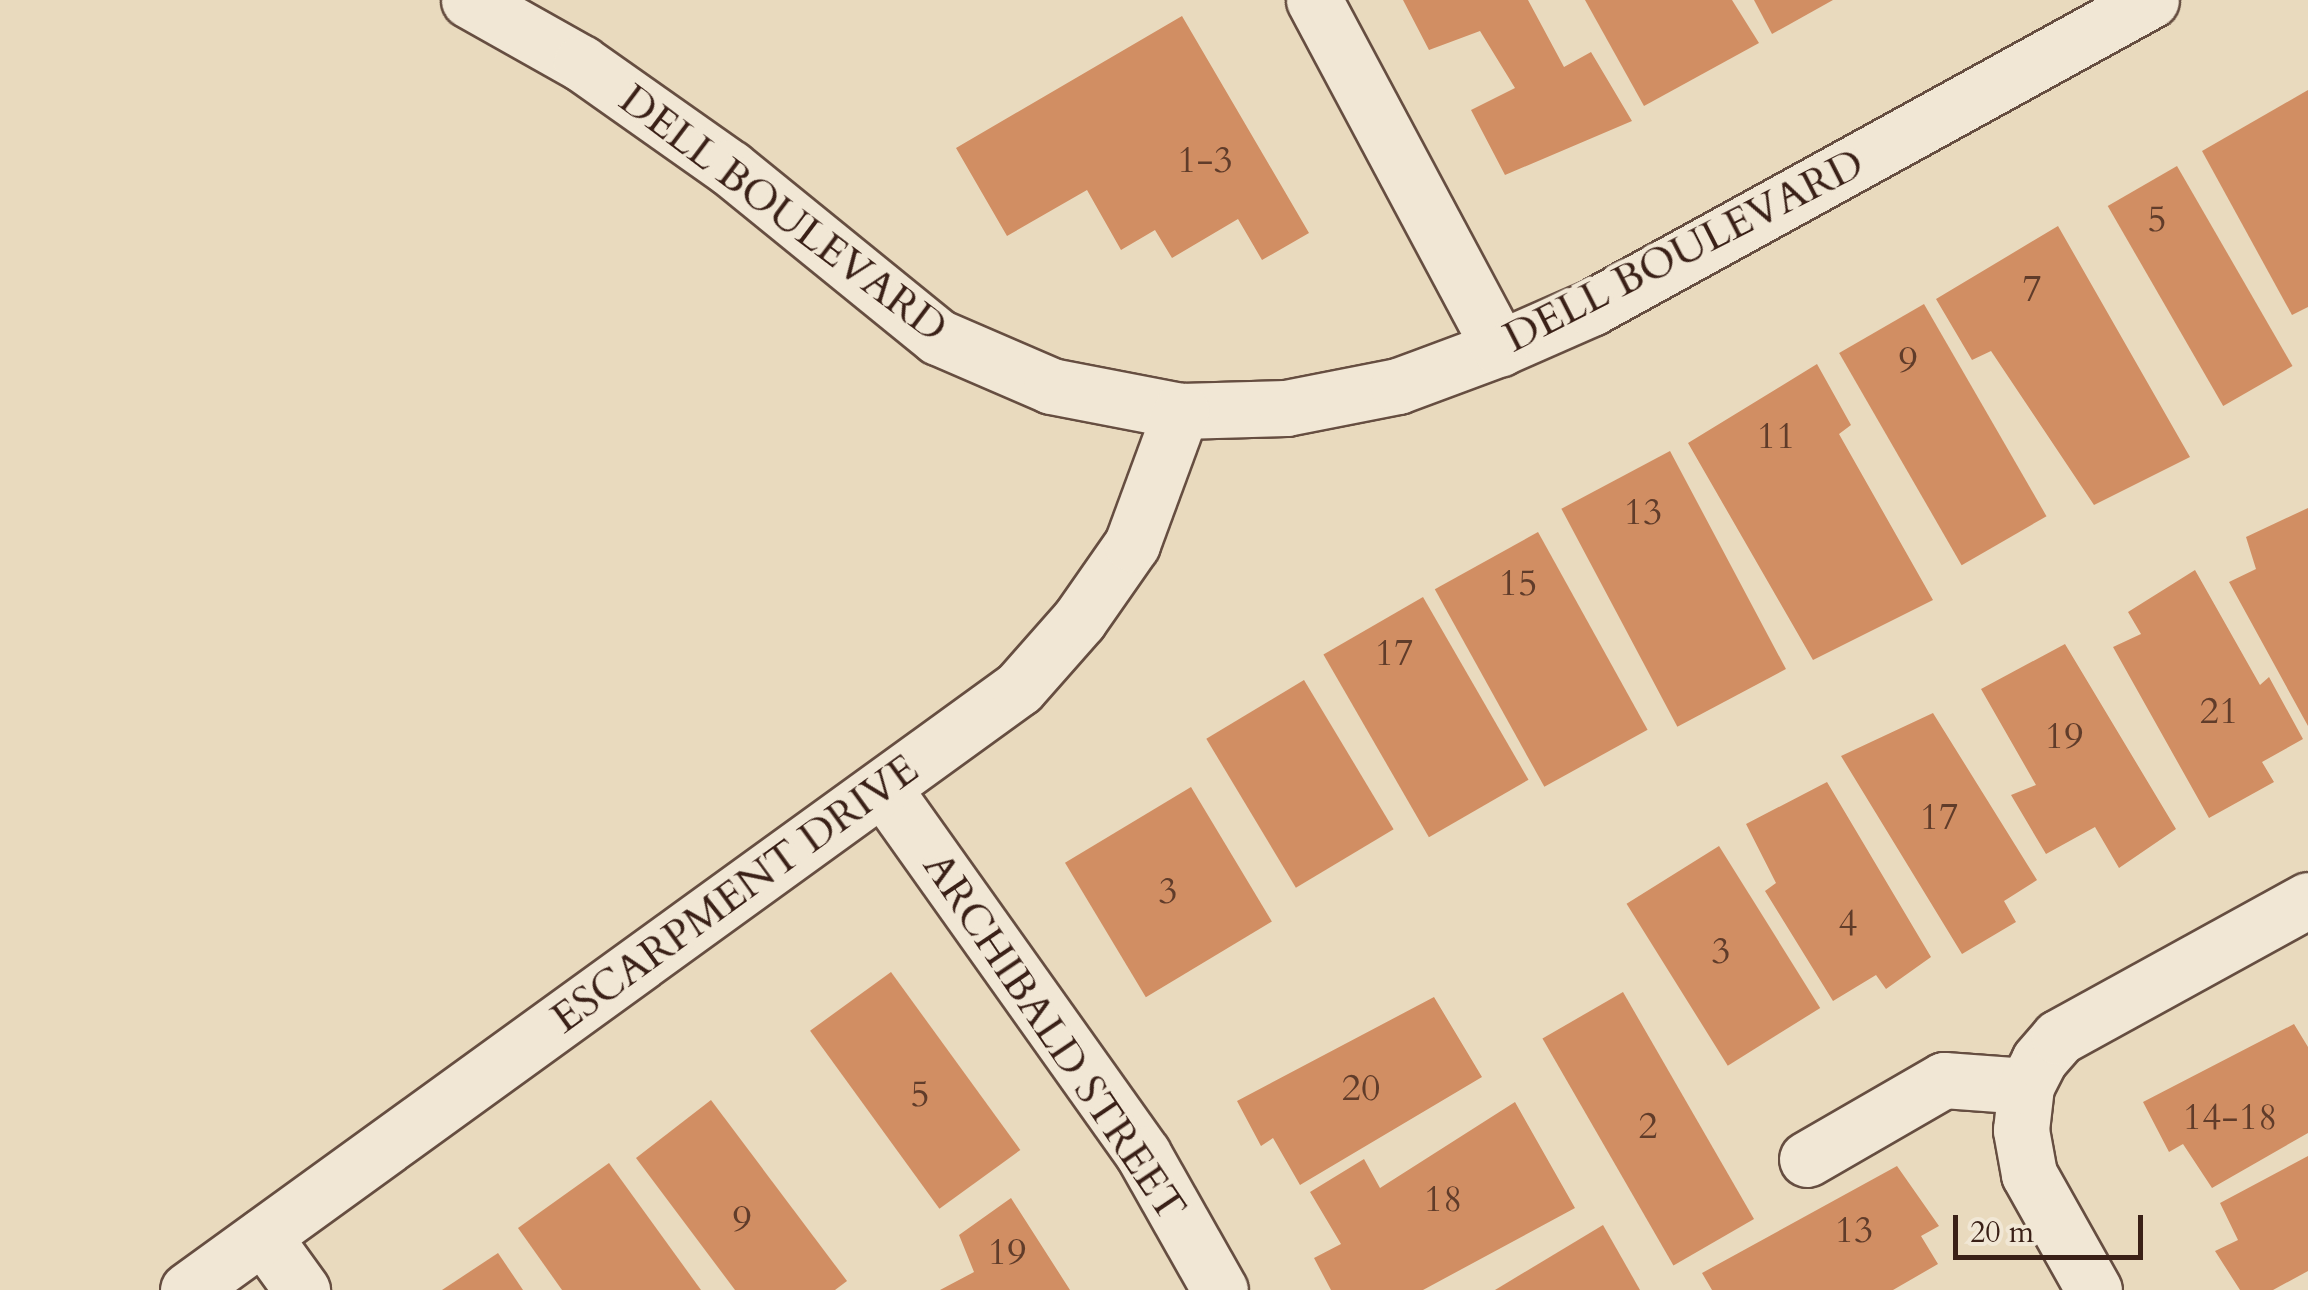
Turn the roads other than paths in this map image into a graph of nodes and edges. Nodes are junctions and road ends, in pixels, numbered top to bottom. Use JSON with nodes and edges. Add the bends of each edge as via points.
{"nodes":[{"id":1,"x":470,"y":0,"type":"edge"},
{"id":2,"x":1314,"y":0,"type":"edge"},
{"id":3,"x":2151,"y":0,"type":"edge"},
{"id":4,"x":1500,"y":348,"type":"junction"},
{"id":5,"x":1182,"y":412,"type":"junction"},
{"id":6,"x":883,"y":788,"type":"junction"},
{"id":7,"x":2308,"y":900,"type":"edge"},
{"id":8,"x":2026,"y":1086,"type":"junction"},
{"id":9,"x":1807,"y":1159,"type":"dead end"},
{"id":10,"x":262,"y":1236,"type":"junction"},
{"id":11,"x":188,"y":1290,"type":"edge"},
{"id":12,"x":302,"y":1290,"type":"edge"},
{"id":13,"x":1220,"y":1290,"type":"edge"},
{"id":14,"x":2094,"y":1290,"type":"edge"}],
"edges":[{"from":1,"to":5,"type":"street","name":"DELL BOULEVARD","via":[[581,63],[730,168],[938,337],[1051,386]]},
{"from":2,"to":4,"type":"street"},
{"from":3,"to":4,"type":"street","name":"DELL BOULEVARD","via":[[1592,308]]},
{"from":4,"to":5,"type":"street","name":"DELL BOULEVARD","via":[[1398,386],[1286,408]]},
{"from":5,"to":6,"type":"street","name":"ESCARPMENT DRIVE","via":[[1132,544],[1079,620],[1018,688]]},
{"from":6,"to":10,"type":"street","name":"ESCARPMENT DRIVE"},
{"from":6,"to":13,"type":"street","name":"ARCHIBALD STREET","via":[[1143,1154]]},
{"from":7,"to":8,"type":"street","via":[[2059,1038]]},
{"from":8,"to":9,"type":"street","via":[[1944,1080]]},
{"from":8,"to":14,"type":"street","via":[[2021,1130],[2029,1174]]},
{"from":10,"to":11,"type":"street","name":"ESCARPMENT DRIVE"},
{"from":10,"to":12,"type":"street"}]}
